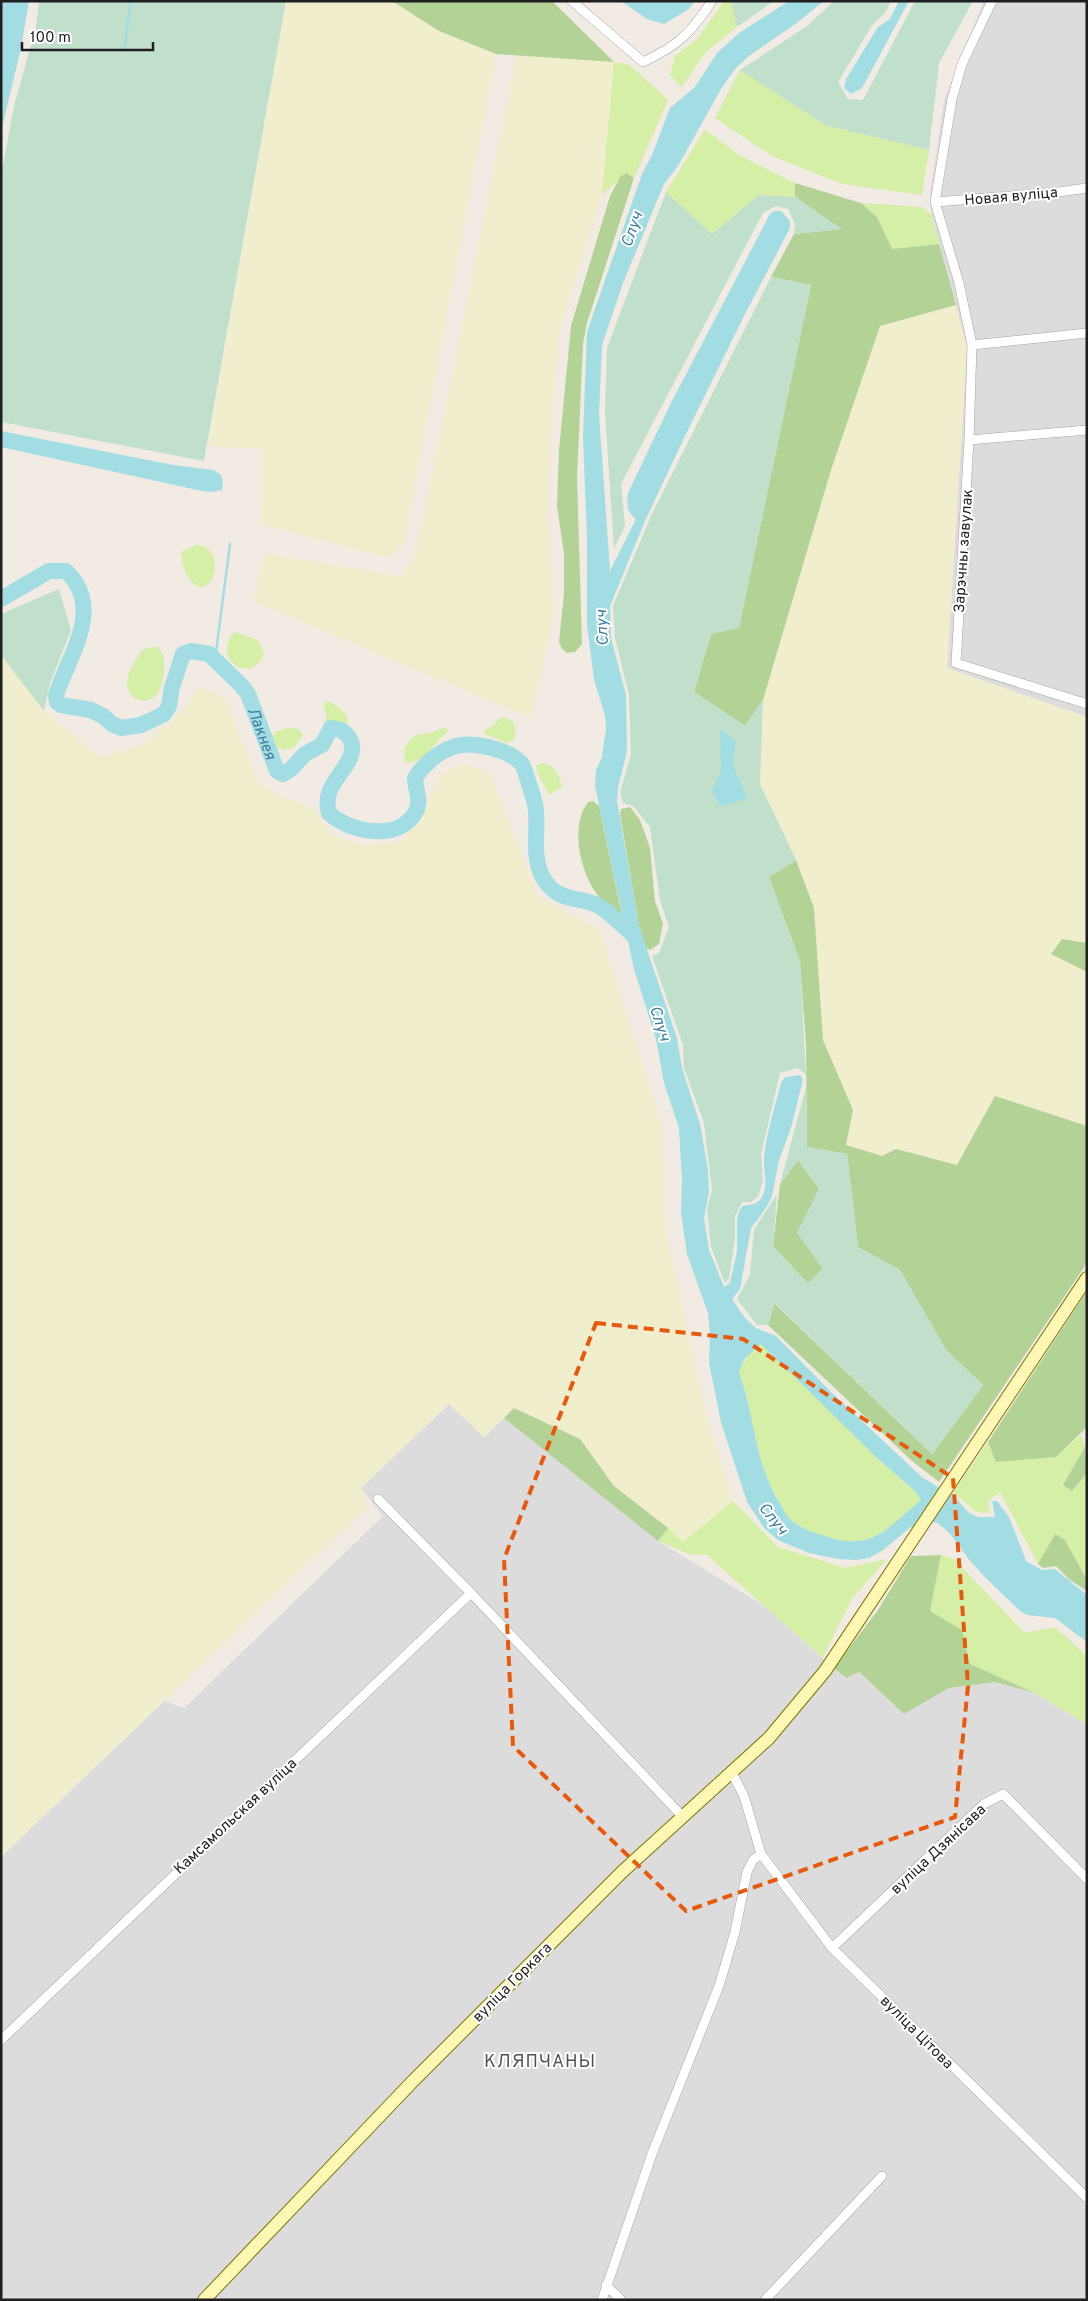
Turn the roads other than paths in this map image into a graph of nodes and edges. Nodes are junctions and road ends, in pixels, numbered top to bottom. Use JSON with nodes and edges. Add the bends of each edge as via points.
{"nodes":[{"id":1,"x":572,"y":1,"type":"edge"},
{"id":2,"x":712,"y":1,"type":"edge"},
{"id":3,"x":992,"y":1,"type":"edge"},
{"id":4,"x":1087,"y":188,"type":"edge"},
{"id":5,"x":935,"y":202,"type":"junction"},
{"id":6,"x":1087,"y":333,"type":"edge"},
{"id":7,"x":972,"y":345,"type":"junction"},
{"id":8,"x":1087,"y":430,"type":"edge"},
{"id":9,"x":969,"y":440,"type":"junction"},
{"id":10,"x":1087,"y":704,"type":"edge"},
{"id":11,"x":1087,"y":1278,"type":"edge"},
{"id":12,"x":378,"y":1499,"type":"dead end"},
{"id":13,"x":471,"y":1593,"type":"junction"},
{"id":14,"x":732,"y":1773,"type":"junction"},
{"id":15,"x":682,"y":1816,"type":"junction"},
{"id":16,"x":761,"y":1854,"type":"junction"},
{"id":17,"x":1087,"y":1880,"type":"edge"},
{"id":18,"x":832,"y":1948,"type":"junction"},
{"id":19,"x":1,"y":2040,"type":"edge"},
{"id":20,"x":882,"y":2176,"type":"dead end"},
{"id":21,"x":1087,"y":2198,"type":"edge"},
{"id":22,"x":606,"y":2285,"type":"junction"},
{"id":23,"x":204,"y":2300,"type":"edge"},
{"id":24,"x":602,"y":2300,"type":"edge"},
{"id":25,"x":622,"y":2300,"type":"edge"},
{"id":26,"x":765,"y":2300,"type":"edge"}],
"edges":[{"from":1,"to":2,"type":"street","via":[[643,62],[669,50],[686,37]]},
{"from":3,"to":5,"type":"street","via":[[957,81]]},
{"from":4,"to":5,"type":"street","name":"Новая вуліца"},
{"from":5,"to":7,"type":"street","name":"Зарэчны завулак","via":[[959,283]]},
{"from":6,"to":7,"type":"street"},
{"from":7,"to":9,"type":"street","name":"Зарэчны завулак"},
{"from":8,"to":9,"type":"street"},
{"from":9,"to":10,"type":"street","name":"Зарэчны завулак","via":[[956,663]]},
{"from":11,"to":14,"type":"main road","name":"вуліца Горкага","via":[[825,1671],[769,1738]]},
{"from":12,"to":13,"type":"street"},
{"from":13,"to":15,"type":"street"},
{"from":13,"to":19,"type":"street","name":"Камсамольская вуліца"},
{"from":14,"to":15,"type":"main road","name":"вуліца Горкага"},
{"from":14,"to":16,"type":"street","name":"вуліца Цітова","via":[[744,1796]]},
{"from":15,"to":23,"type":"main road","name":"вуліца Горкага","via":[[413,2081]]},
{"from":16,"to":18,"type":"street","name":"вуліца Цітова"},
{"from":16,"to":22,"type":"street","via":[[753,1860],[747,1872],[735,1932],[719,1986],[652,2154]]},
{"from":17,"to":18,"type":"street","name":"вуліца Дзянісава","via":[[1003,1794],[984,1804]]},
{"from":18,"to":21,"type":"street","name":"вуліца Цітова"},
{"from":20,"to":26,"type":"street"},
{"from":22,"to":24,"type":"street"},
{"from":22,"to":25,"type":"street"}]}
